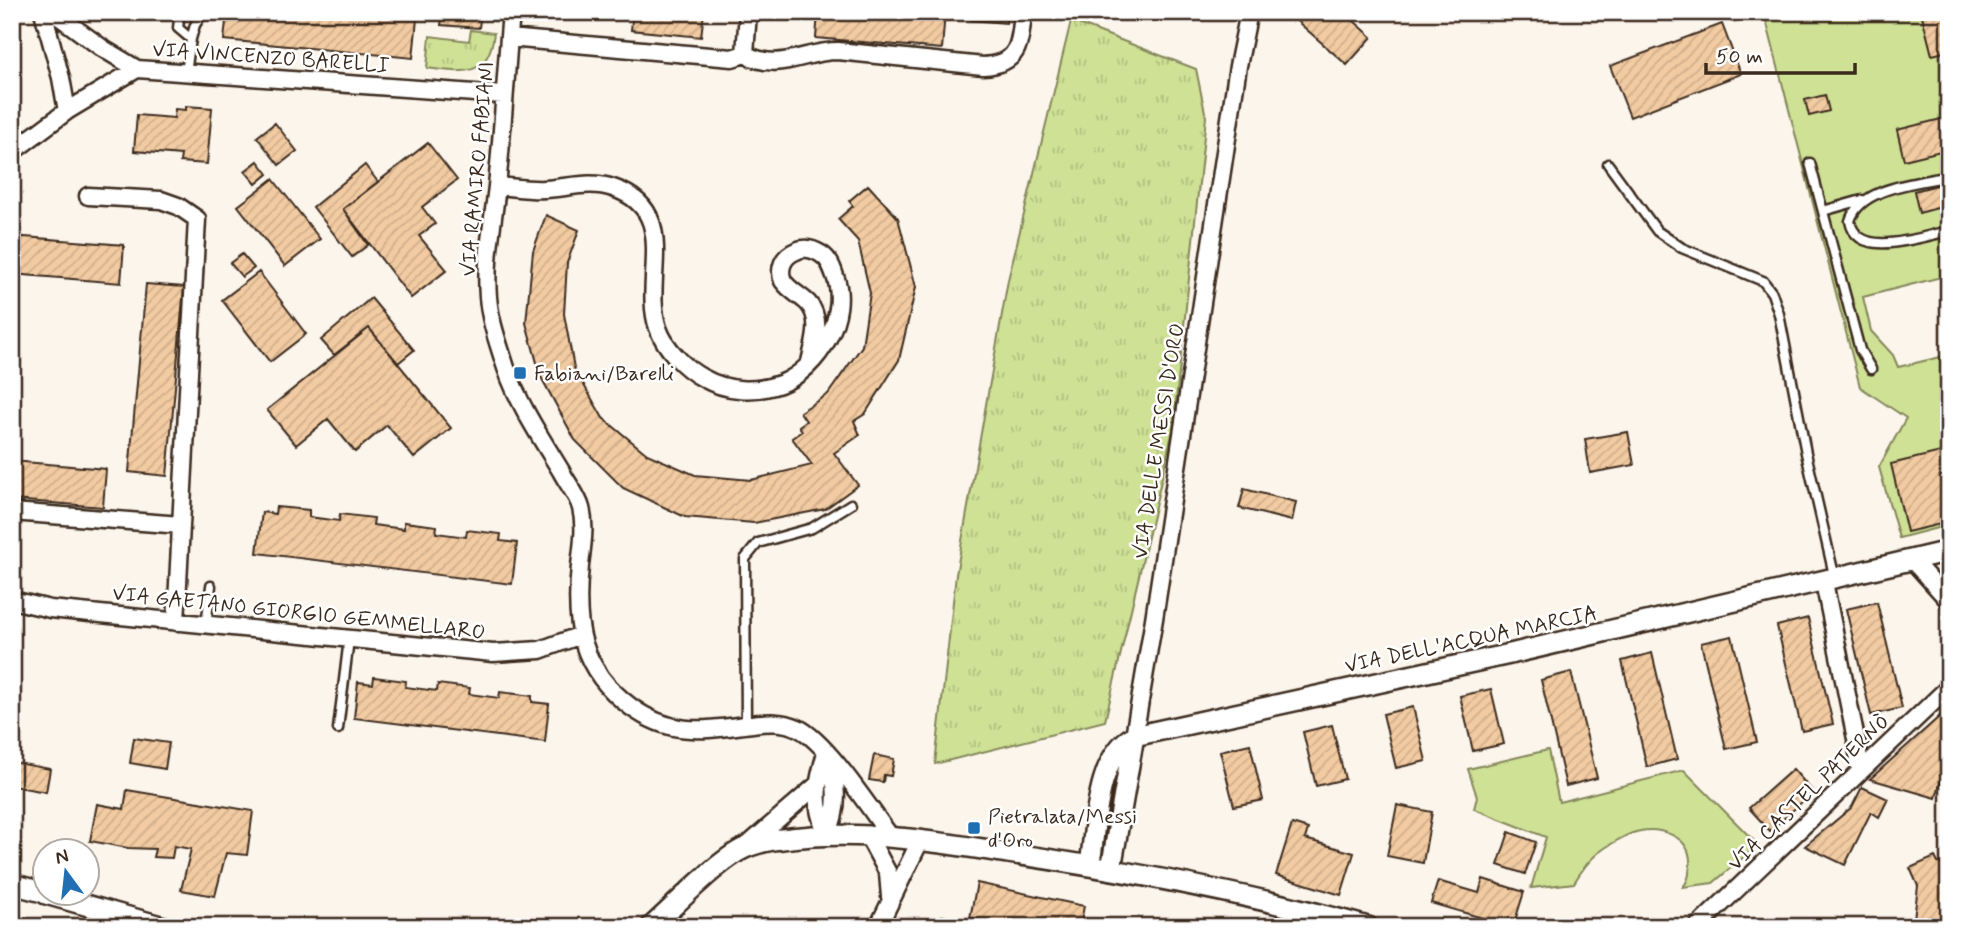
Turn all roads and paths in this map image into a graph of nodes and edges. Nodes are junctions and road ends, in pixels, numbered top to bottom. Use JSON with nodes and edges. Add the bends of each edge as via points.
{"nodes":[{"id":1,"x":43,"y":12,"type":"edge"},
{"id":2,"x":53,"y":12,"type":"edge"},
{"id":3,"x":180,"y":12,"type":"edge"},
{"id":4,"x":203,"y":12,"type":"edge"},
{"id":5,"x":511,"y":12,"type":"edge"},
{"id":6,"x":748,"y":12,"type":"edge"},
{"id":7,"x":1023,"y":12,"type":"edge"},
{"id":8,"x":1250,"y":12,"type":"edge"},
{"id":9,"x":509,"y":37,"type":"junction"},
{"id":10,"x":191,"y":39,"type":"junction"},
{"id":11,"x":744,"y":54,"type":"junction"},
{"id":12,"x":137,"y":69,"type":"junction"},
{"id":13,"x":186,"y":72,"type":"junction"},
{"id":14,"x":503,"y":95,"type":"junction"},
{"id":15,"x":67,"y":111,"type":"junction"},
{"id":16,"x":12,"y":152,"type":"edge"},
{"id":17,"x":1810,"y":163,"type":"dead end"},
{"id":18,"x":1608,"y":164,"type":"dead end"},
{"id":19,"x":1949,"y":176,"type":"edge"},
{"id":20,"x":497,"y":186,"type":"junction"},
{"id":21,"x":88,"y":196,"type":"dead end"},
{"id":22,"x":1865,"y":199,"type":"junction"},
{"id":23,"x":1823,"y":211,"type":"junction"},
{"id":24,"x":1949,"y":231,"type":"edge"},
{"id":25,"x":810,"y":362,"type":"junction"},
{"id":26,"x":1871,"y":369,"type":"dead end"},
{"id":27,"x":851,"y":504,"type":"dead end"},
{"id":28,"x":12,"y":512,"type":"edge"},
{"id":29,"x":181,"y":525,"type":"junction"},
{"id":30,"x":1949,"y":551,"type":"edge"},
{"id":31,"x":1913,"y":561,"type":"junction"},
{"id":32,"x":1830,"y":581,"type":"junction"},
{"id":33,"x":211,"y":586,"type":"dead end"},
{"id":34,"x":12,"y":600,"type":"edge"},
{"id":35,"x":1949,"y":601,"type":"edge"},
{"id":36,"x":176,"y":622,"type":"junction"},
{"id":37,"x":206,"y":625,"type":"junction"},
{"id":38,"x":581,"y":635,"type":"junction"},
{"id":39,"x":349,"y":639,"type":"junction"},
{"id":40,"x":1949,"y":687,"type":"edge"},
{"id":41,"x":746,"y":724,"type":"junction"},
{"id":42,"x":338,"y":729,"type":"dead end"},
{"id":43,"x":1134,"y":736,"type":"junction"},
{"id":44,"x":826,"y":753,"type":"junction"},
{"id":45,"x":1860,"y":770,"type":"junction"},
{"id":46,"x":817,"y":785,"type":"junction"},
{"id":47,"x":827,"y":835,"type":"junction"},
{"id":48,"x":867,"y":836,"type":"junction"},
{"id":49,"x":890,"y":836,"type":"junction"},
{"id":50,"x":920,"y":839,"type":"junction"},
{"id":51,"x":743,"y":849,"type":"junction"},
{"id":52,"x":1090,"y":865,"type":"junction"},
{"id":53,"x":1111,"y":869,"type":"junction"},
{"id":54,"x":12,"y":884,"type":"edge"},
{"id":55,"x":32,"y":889,"type":"edge"},
{"id":56,"x":890,"y":903,"type":"junction"},
{"id":57,"x":98,"y":908,"type":"edge"},
{"id":58,"x":1334,"y":922,"type":"edge"},
{"id":59,"x":164,"y":927,"type":"edge"},
{"id":60,"x":651,"y":927,"type":"edge"},
{"id":61,"x":878,"y":927,"type":"edge"},
{"id":62,"x":1368,"y":927,"type":"edge"},
{"id":63,"x":1697,"y":927,"type":"edge"}],
"edges":[{"from":1,"to":15,"type":"street"},
{"from":2,"to":12,"type":"street","name":"VIA VINCENZO BARELLI"},
{"from":3,"to":10,"type":"lane","via":[[178,28]]},
{"from":4,"to":10,"type":"lane"},
{"from":5,"to":9,"type":"street","name":"VIA RAMIRO FABIANI"},
{"from":6,"to":11,"type":"street"},
{"from":7,"to":11,"type":"street","via":[[1020,45],[1010,58],[993,66],[838,51],[774,63]]},
{"from":8,"to":43,"type":"street","name":"VIA DELLE MESSI D'ORO"},
{"from":9,"to":11,"type":"street","via":[[732,58]]},
{"from":9,"to":14,"type":"street","name":"VIA RAMIRO FABIANI"},
{"from":10,"to":13,"type":"lane"},
{"from":12,"to":13,"type":"street","name":"VIA VINCENZO BARELLI"},
{"from":12,"to":15,"type":"street"},
{"from":13,"to":14,"type":"street","name":"VIA VINCENZO BARELLI"},
{"from":14,"to":20,"type":"street","name":"VIA RAMIRO FABIANI"},
{"from":15,"to":16,"type":"street"},
{"from":17,"to":23,"type":"lane"},
{"from":18,"to":32,"type":"lane","via":[[1657,231],[1682,248],[1763,281],[1772,293]]},
{"from":19,"to":22,"type":"lane"},
{"from":20,"to":25,"type":"street","via":[[539,189],[598,184],[633,198],[654,230],[657,326],[676,356],[701,377],[735,389],[767,388],[791,379]]},
{"from":20,"to":38,"type":"street","name":"VIA RAMIRO FABIANI","via":[[487,266],[493,327],[528,416],[580,505],[584,526],[578,604]]},
{"from":21,"to":29,"type":"street","via":[[161,200],[178,205],[197,219]]},
{"from":22,"to":23,"type":"lane"},
{"from":22,"to":24,"type":"lane","via":[[1850,221],[1863,240],[1885,243]]},
{"from":23,"to":26,"type":"lane","via":[[1860,350]]},
{"from":25,"to":25,"type":"street","via":[[835,324],[840,289],[830,262],[805,249],[788,256],[780,275],[815,316]]},
{"from":27,"to":41,"type":"lane","via":[[812,528],[758,543],[745,559]]},
{"from":28,"to":29,"type":"street"},
{"from":29,"to":36,"type":"street"},
{"from":30,"to":31,"type":"street","name":"VIA DELL'ACQUA MARCIA"},
{"from":31,"to":32,"type":"street","name":"VIA DELL'ACQUA MARCIA"},
{"from":31,"to":35,"type":"street"},
{"from":32,"to":43,"type":"street","name":"VIA DELL'ACQUA MARCIA"},
{"from":32,"to":45,"type":"street"},
{"from":33,"to":37,"type":"lane"},
{"from":34,"to":36,"type":"street","name":"VIA GAETANO GIORGIO GEMMELLARO","via":[[50,609]]},
{"from":36,"to":37,"type":"street","name":"VIA GAETANO GIORGIO GEMMELLARO"},
{"from":37,"to":39,"type":"street","name":"VIA GAETANO GIORGIO GEMMELLARO"},
{"from":38,"to":39,"type":"street","name":"VIA GAETANO GIORGIO GEMMELLARO","via":[[517,653]]},
{"from":38,"to":41,"type":"street","name":"VIA RAMIRO FABIANI","via":[[598,677],[648,718],[683,730]]},
{"from":39,"to":42,"type":"lane"},
{"from":40,"to":45,"type":"street","name":"VIA CASTEL PATERNÒ"},
{"from":41,"to":44,"type":"street","name":"VIA RAMIRO FABIANI","via":[[789,724],[816,740]]},
{"from":43,"to":52,"type":"street","via":[[1111,758]]},
{"from":43,"to":53,"type":"street"},
{"from":44,"to":46,"type":"street"},
{"from":44,"to":47,"type":"street","via":[[836,787],[834,819]]},
{"from":44,"to":49,"type":"street","name":"VIA RAMIRO FABIANI"},
{"from":45,"to":63,"type":"street","name":"VIA CASTEL PATERNÒ"},
{"from":46,"to":47,"type":"street","via":[[817,809]]},
{"from":46,"to":51,"type":"street"},
{"from":47,"to":48,"type":"street"},
{"from":47,"to":51,"type":"street","via":[[768,841]]},
{"from":48,"to":49,"type":"street"},
{"from":48,"to":56,"type":"street","via":[[888,873]]},
{"from":49,"to":50,"type":"street"},
{"from":50,"to":52,"type":"street"},
{"from":50,"to":56,"type":"street"},
{"from":51,"to":60,"type":"street"},
{"from":52,"to":53,"type":"street"},
{"from":53,"to":58,"type":"street","via":[[1233,894]]},
{"from":54,"to":55,"type":"street"},
{"from":56,"to":61,"type":"street"},
{"from":57,"to":59,"type":"street"},
{"from":58,"to":62,"type":"street"}]}
